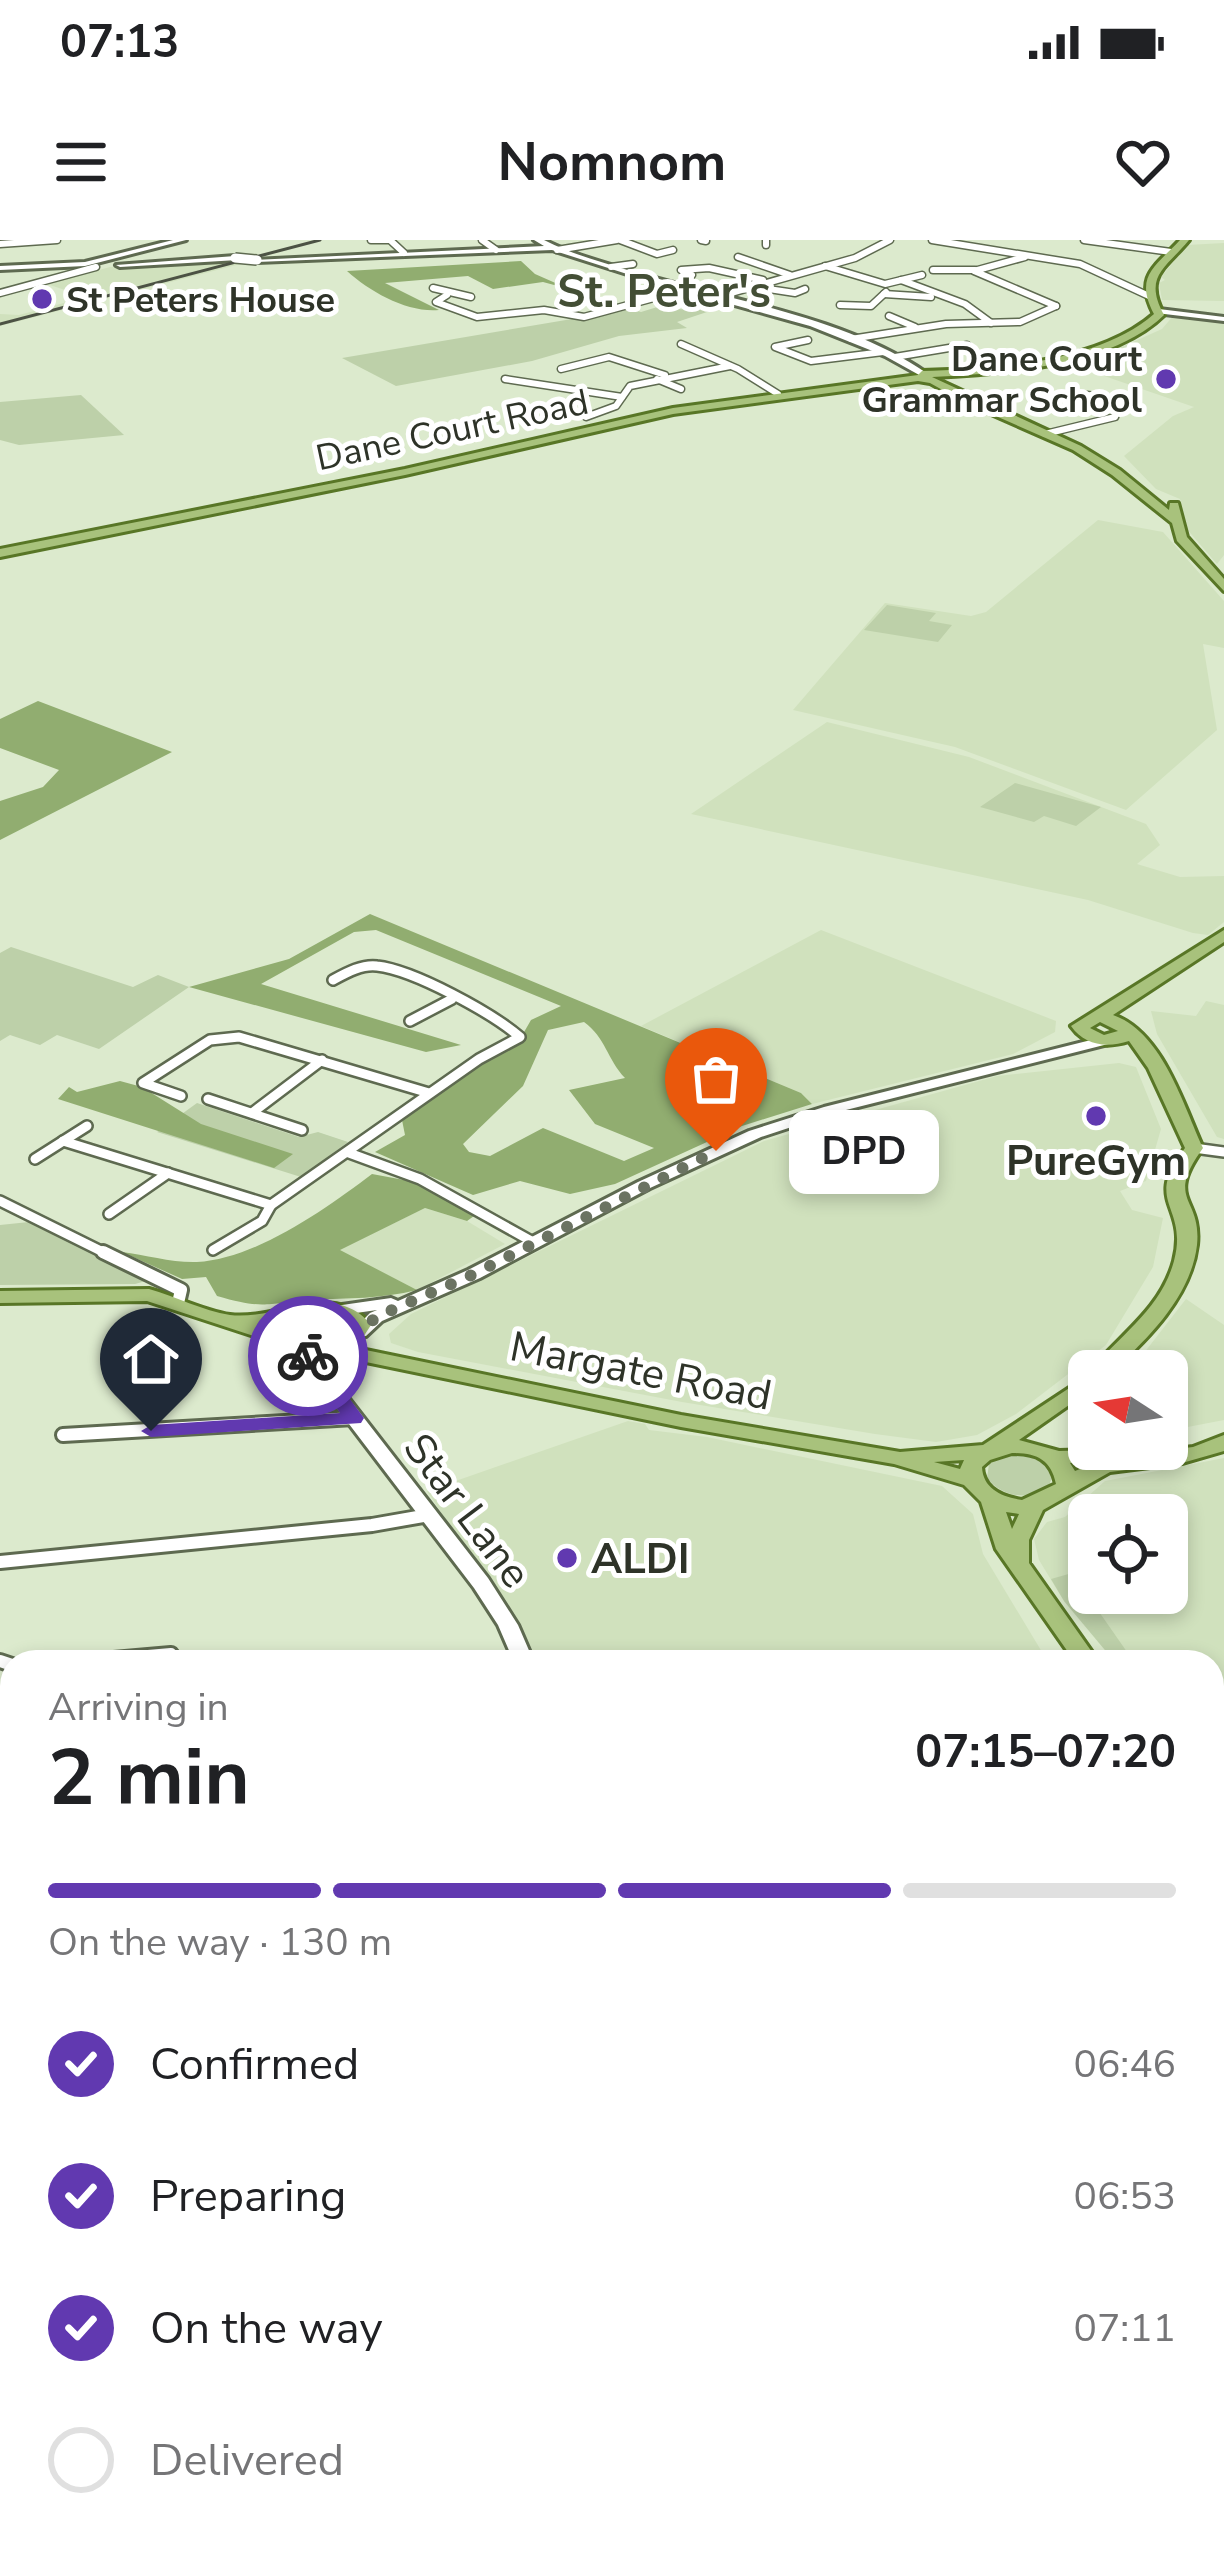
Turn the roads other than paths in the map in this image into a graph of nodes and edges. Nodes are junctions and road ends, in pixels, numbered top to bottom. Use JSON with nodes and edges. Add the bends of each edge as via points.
{"nodes":[{"id":1,"x":57,"y":240,"type":"edge"},
{"id":2,"x":182,"y":240,"type":"edge"},
{"id":3,"x":371,"y":240,"type":"edge"},
{"id":4,"x":390,"y":240,"type":"edge"},
{"id":5,"x":482,"y":240,"type":"edge"},
{"id":6,"x":538,"y":240,"type":"edge"},
{"id":7,"x":618,"y":240,"type":"edge"},
{"id":8,"x":890,"y":240,"type":"edge"},
{"id":9,"x":932,"y":240,"type":"edge"},
{"id":10,"x":1084,"y":240,"type":"edge"},
{"id":11,"x":1186,"y":240,"type":"edge"},
{"id":12,"x":0,"y":244,"type":"edge"},
{"id":13,"x":554,"y":249,"type":"junction"},
{"id":14,"x":496,"y":250,"type":"junction"},
{"id":15,"x":674,"y":250,"type":"dead end"},
{"id":16,"x":1171,"y":252,"type":"junction"},
{"id":17,"x":404,"y":253,"type":"junction"},
{"id":18,"x":657,"y":254,"type":"junction"},
{"id":19,"x":1030,"y":255,"type":"junction"},
{"id":20,"x":643,"y":257,"type":"dead end"},
{"id":21,"x":737,"y":257,"type":"dead end"},
{"id":22,"x":634,"y":264,"type":"dead end"},
{"id":23,"x":91,"y":265,"type":"junction"},
{"id":24,"x":825,"y":266,"type":"junction"},
{"id":25,"x":611,"y":267,"type":"junction"},
{"id":26,"x":0,"y":268,"type":"edge"},
{"id":27,"x":933,"y":270,"type":"dead end"},
{"id":28,"x":975,"y":270,"type":"junction"},
{"id":29,"x":692,"y":274,"type":"dead end"},
{"id":30,"x":791,"y":275,"type":"junction"},
{"id":31,"x":922,"y":275,"type":"dead end"},
{"id":32,"x":863,"y":278,"type":"junction"},
{"id":33,"x":901,"y":280,"type":"junction"},
{"id":34,"x":770,"y":282,"type":"junction"},
{"id":35,"x":842,"y":284,"type":"dead end"},
{"id":36,"x":885,"y":284,"type":"junction"},
{"id":37,"x":754,"y":286,"type":"junction"},
{"id":38,"x":433,"y":287,"type":"dead end"},
{"id":39,"x":805,"y":289,"type":"dead end"},
{"id":40,"x":683,"y":290,"type":"junction"},
{"id":41,"x":1149,"y":291,"type":"junction"},
{"id":42,"x":0,"y":293,"type":"edge"},
{"id":43,"x":447,"y":295,"type":"junction"},
{"id":44,"x":717,"y":297,"type":"junction"},
{"id":45,"x":881,"y":297,"type":"junction"},
{"id":46,"x":471,"y":298,"type":"dead end"},
{"id":47,"x":950,"y":298,"type":"junction"},
{"id":48,"x":840,"y":305,"type":"dead end"},
{"id":49,"x":1159,"y":311,"type":"junction"},
{"id":50,"x":889,"y":316,"type":"dead end"},
{"id":51,"x":918,"y":317,"type":"dead end"},
{"id":52,"x":1224,"y":319,"type":"edge"},
{"id":53,"x":899,"y":320,"type":"junction"},
{"id":54,"x":992,"y":323,"type":"junction"},
{"id":55,"x":919,"y":328,"type":"junction"},
{"id":56,"x":851,"y":339,"type":"junction"},
{"id":57,"x":692,"y":341,"type":"dead end"},
{"id":58,"x":806,"y":342,"type":"dead end"},
{"id":59,"x":963,"y":347,"type":"dead end"},
{"id":60,"x":884,"y":352,"type":"junction"},
{"id":61,"x":896,"y":357,"type":"junction"},
{"id":62,"x":730,"y":366,"type":"junction"},
{"id":63,"x":563,"y":367,"type":"dead end"},
{"id":64,"x":666,"y":376,"type":"junction"},
{"id":65,"x":928,"y":377,"type":"junction"},
{"id":66,"x":505,"y":379,"type":"dead end"},
{"id":67,"x":656,"y":379,"type":"junction"},
{"id":68,"x":681,"y":389,"type":"dead end"},
{"id":69,"x":778,"y":394,"type":"junction"},
{"id":70,"x":1087,"y":395,"type":"dead end"},
{"id":71,"x":622,"y":398,"type":"junction"},
{"id":72,"x":586,"y":417,"type":"dead end"},
{"id":73,"x":1046,"y":434,"type":"junction"},
{"id":74,"x":0,"y":553,"type":"edge"},
{"id":75,"x":1224,"y":587,"type":"edge"},
{"id":76,"x":1224,"y":935,"type":"edge"},
{"id":77,"x":333,"y":980,"type":"dead end"},
{"id":78,"x":452,"y":999,"type":"junction"},
{"id":79,"x":1129,"y":1000,"type":"junction"},
{"id":80,"x":1098,"y":1016,"type":"junction"},
{"id":81,"x":410,"y":1021,"type":"dead end"},
{"id":82,"x":1081,"y":1030,"type":"junction"},
{"id":83,"x":1119,"y":1033,"type":"junction"},
{"id":84,"x":1043,"y":1054,"type":"junction"},
{"id":85,"x":322,"y":1060,"type":"junction"},
{"id":86,"x":429,"y":1094,"type":"junction"},
{"id":87,"x":181,"y":1096,"type":"dead end"},
{"id":88,"x":208,"y":1099,"type":"dead end"},
{"id":89,"x":252,"y":1113,"type":"junction"},
{"id":90,"x":87,"y":1126,"type":"dead end"},
{"id":91,"x":302,"y":1130,"type":"dead end"},
{"id":92,"x":63,"y":1141,"type":"junction"},
{"id":93,"x":1194,"y":1148,"type":"junction"},
{"id":94,"x":1224,"y":1152,"type":"edge"},
{"id":95,"x":349,"y":1153,"type":"junction"},
{"id":96,"x":34,"y":1159,"type":"dead end"},
{"id":97,"x":168,"y":1173,"type":"junction"},
{"id":98,"x":109,"y":1194,"type":"dead end"},
{"id":99,"x":0,"y":1201,"type":"edge"},
{"id":100,"x":127,"y":1201,"type":"junction"},
{"id":101,"x":271,"y":1205,"type":"junction"},
{"id":102,"x":109,"y":1214,"type":"dead end"},
{"id":103,"x":533,"y":1242,"type":"junction"},
{"id":104,"x":213,"y":1250,"type":"dead end"},
{"id":105,"x":0,"y":1297,"type":"edge"},
{"id":106,"x":413,"y":1300,"type":"junction"},
{"id":107,"x":178,"y":1304,"type":"junction"},
{"id":108,"x":342,"y":1310,"type":"junction"},
{"id":109,"x":308,"y":1312,"type":"junction"},
{"id":110,"x":236,"y":1321,"type":"junction"},
{"id":111,"x":363,"y":1342,"type":"junction"},
{"id":112,"x":301,"y":1345,"type":"junction"},
{"id":113,"x":1122,"y":1350,"type":"edge"},
{"id":114,"x":1068,"y":1397,"type":"edge"},
{"id":115,"x":354,"y":1418,"type":"junction"},
{"id":116,"x":1037,"y":1420,"type":"junction"},
{"id":117,"x":63,"y":1435,"type":"dead end"},
{"id":118,"x":1224,"y":1440,"type":"edge"},
{"id":119,"x":1188,"y":1442,"type":"edge"},
{"id":120,"x":988,"y":1450,"type":"junction"},
{"id":121,"x":1068,"y":1453,"type":"edge"},
{"id":122,"x":1047,"y":1454,"type":"junction"},
{"id":123,"x":896,"y":1458,"type":"junction"},
{"id":124,"x":972,"y":1480,"type":"junction"},
{"id":125,"x":1067,"y":1485,"type":"junction"},
{"id":126,"x":991,"y":1498,"type":"junction"},
{"id":127,"x":1033,"y":1506,"type":"junction"},
{"id":128,"x":429,"y":1515,"type":"junction"},
{"id":129,"x":0,"y":1562,"type":"edge"},
{"id":130,"x":1018,"y":1565,"type":"junction"},
{"id":131,"x":519,"y":1650,"type":"edge"},
{"id":132,"x":1078,"y":1650,"type":"edge"}],
"edges":[{"from":1,"to":12,"type":"street"},
{"from":2,"to":23,"type":"street"},
{"from":3,"to":4,"type":"street"},
{"from":4,"to":17,"type":"street"},
{"from":5,"to":14,"type":"street"},
{"from":6,"to":13,"type":"street"},
{"from":7,"to":13,"type":"street"},
{"from":7,"to":18,"type":"street"},
{"from":8,"to":24,"type":"street"},
{"from":9,"to":19,"type":"street"},
{"from":10,"to":16,"type":"street"},
{"from":11,"to":16,"type":"main road"},
{"from":13,"to":14,"type":"street"},
{"from":13,"to":25,"type":"street"},
{"from":14,"to":17,"type":"street"},
{"from":15,"to":18,"type":"street"},
{"from":16,"to":41,"type":"main road"},
{"from":17,"to":23,"type":"street","bridge":true},
{"from":18,"to":20,"type":"street"},
{"from":19,"to":28,"type":"street"},
{"from":19,"to":41,"type":"street","via":[[1081,264]]},
{"from":21,"to":30,"type":"street"},
{"from":22,"to":25,"type":"street"},
{"from":23,"to":26,"type":"street"},
{"from":23,"to":42,"type":"street"},
{"from":24,"to":30,"type":"street"},
{"from":24,"to":32,"type":"street"},
{"from":25,"to":40,"type":"street"},
{"from":27,"to":28,"type":"street"},
{"from":28,"to":54,"type":"street","via":[[1056,306]]},
{"from":29,"to":34,"type":"street","via":[[681,270]]},
{"from":30,"to":34,"type":"street"},
{"from":31,"to":33,"type":"street"},
{"from":32,"to":35,"type":"street"},
{"from":32,"to":36,"type":"street"},
{"from":33,"to":36,"type":"street"},
{"from":33,"to":47,"type":"street"},
{"from":34,"to":37,"type":"street"},
{"from":36,"to":45,"type":"street"},
{"from":37,"to":39,"type":"street"},
{"from":37,"to":44,"type":"street"},
{"from":38,"to":43,"type":"street"},
{"from":40,"to":43,"type":"street","via":[[584,317],[552,310],[477,316],[436,300]]},
{"from":40,"to":44,"type":"street"},
{"from":41,"to":49,"type":"main road"},
{"from":43,"to":46,"type":"street"},
{"from":44,"to":56,"type":"street"},
{"from":45,"to":47,"type":"street"},
{"from":45,"to":48,"type":"street","via":[[871,306]]},
{"from":47,"to":54,"type":"street"},
{"from":49,"to":52,"type":"street"},
{"from":49,"to":65,"type":"main road","name":"Dane Court Road","via":[[1154,322],[1114,342]]},
{"from":50,"to":53,"type":"street"},
{"from":51,"to":53,"type":"street"},
{"from":53,"to":55,"type":"street"},
{"from":54,"to":55,"type":"street"},
{"from":55,"to":56,"type":"street"},
{"from":56,"to":60,"type":"street"},
{"from":57,"to":62,"type":"street","via":[[676,345]]},
{"from":58,"to":60,"type":"street","via":[[775,347],[811,361]]},
{"from":59,"to":61,"type":"street"},
{"from":60,"to":61,"type":"street"},
{"from":61,"to":65,"type":"street"},
{"from":62,"to":64,"type":"street"},
{"from":62,"to":69,"type":"street"},
{"from":63,"to":64,"type":"street","via":[[610,356]]},
{"from":64,"to":67,"type":"street"},
{"from":65,"to":69,"type":"main road","name":"Dane Court Road"},
{"from":65,"to":73,"type":"main road"},
{"from":66,"to":71,"type":"street"},
{"from":67,"to":68,"type":"street"},
{"from":67,"to":71,"type":"street","via":[[630,386]]},
{"from":69,"to":74,"type":"main road","name":"Dane Court Road"},
{"from":70,"to":73,"type":"street","via":[[1122,401],[1112,420]]},
{"from":71,"to":72,"type":"street"},
{"from":73,"to":75,"type":"main road","via":[[1174,512],[1181,538]]},
{"from":76,"to":79,"type":"main road"},
{"from":77,"to":78,"type":"street","via":[[383,967]]},
{"from":78,"to":81,"type":"street"},
{"from":78,"to":86,"type":"street","via":[[520,1036]]},
{"from":79,"to":80,"type":"main road"},
{"from":79,"to":83,"type":"main road"},
{"from":80,"to":82,"type":"main road"},
{"from":80,"to":83,"type":"main road"},
{"from":82,"to":83,"type":"main road"},
{"from":82,"to":84,"type":"street"},
{"from":83,"to":84,"type":"street"},
{"from":83,"to":93,"type":"main road","via":[[1152,1061]]},
{"from":84,"to":103,"type":"street","via":[[755,1134]]},
{"from":85,"to":86,"type":"street"},
{"from":85,"to":87,"type":"street","via":[[239,1037],[209,1040],[143,1083]]},
{"from":85,"to":89,"type":"street"},
{"from":86,"to":95,"type":"street"},
{"from":88,"to":89,"type":"street"},
{"from":89,"to":91,"type":"street"},
{"from":90,"to":92,"type":"street"},
{"from":92,"to":96,"type":"street"},
{"from":92,"to":97,"type":"street"},
{"from":93,"to":94,"type":"street"},
{"from":93,"to":113,"type":"main road","via":[[1174,1180],[1187,1228],[1176,1279]]},
{"from":95,"to":101,"type":"street"},
{"from":95,"to":103,"type":"street","via":[[420,1179]]},
{"from":97,"to":100,"type":"street"},
{"from":97,"to":101,"type":"street"},
{"from":98,"to":100,"type":"street"},
{"from":99,"to":107,"type":"street","via":[[182,1289]]},
{"from":100,"to":102,"type":"street"},
{"from":101,"to":104,"type":"street","via":[[262,1221]]},
{"from":103,"to":106,"type":"street"},
{"from":105,"to":107,"type":"main road","name":"Margate Road","via":[[112,1293]]},
{"from":106,"to":108,"type":"street"},
{"from":106,"to":111,"type":"street","via":[[376,1317]]},
{"from":107,"to":110,"type":"main road","name":"Margate Road"},
{"from":108,"to":109,"type":"main road"},
{"from":108,"to":111,"type":"main road","via":[[358,1319]]},
{"from":109,"to":110,"type":"main road"},
{"from":109,"to":112,"type":"main road","via":[[292,1322],[291,1336]]},
{"from":110,"to":112,"type":"main road","name":"Margate Road"},
{"from":111,"to":112,"type":"main road","name":"Margate Road"},
{"from":111,"to":123,"type":"main road","name":"Margate Road","via":[[680,1421]]},
{"from":112,"to":115,"type":"street","name":"Star Lane"},
{"from":114,"to":116,"type":"main road"},
{"from":115,"to":117,"type":"street"},
{"from":115,"to":128,"type":"street","name":"Star Lane"},
{"from":116,"to":120,"type":"main road"},
{"from":116,"to":122,"type":"main road"},
{"from":118,"to":119,"type":"main road"},
{"from":118,"to":125,"type":"main road","via":[[1108,1466]]},
{"from":120,"to":122,"type":"main road","via":[[1012,1445]]},
{"from":120,"to":123,"type":"main road","name":"Margate Road"},
{"from":120,"to":124,"type":"main road","via":[[971,1465]]},
{"from":121,"to":122,"type":"main road"},
{"from":122,"to":125,"type":"main road","via":[[1064,1467]]},
{"from":123,"to":124,"type":"main road","name":"Margate Road"},
{"from":124,"to":126,"type":"main road"},
{"from":125,"to":127,"type":"main road"},
{"from":126,"to":127,"type":"main road"},
{"from":126,"to":130,"type":"main road"},
{"from":127,"to":130,"type":"main road","via":[[1018,1540]]},
{"from":128,"to":129,"type":"street"},
{"from":128,"to":131,"type":"street","name":"Star Lane"},
{"from":130,"to":132,"type":"main road"}]}
